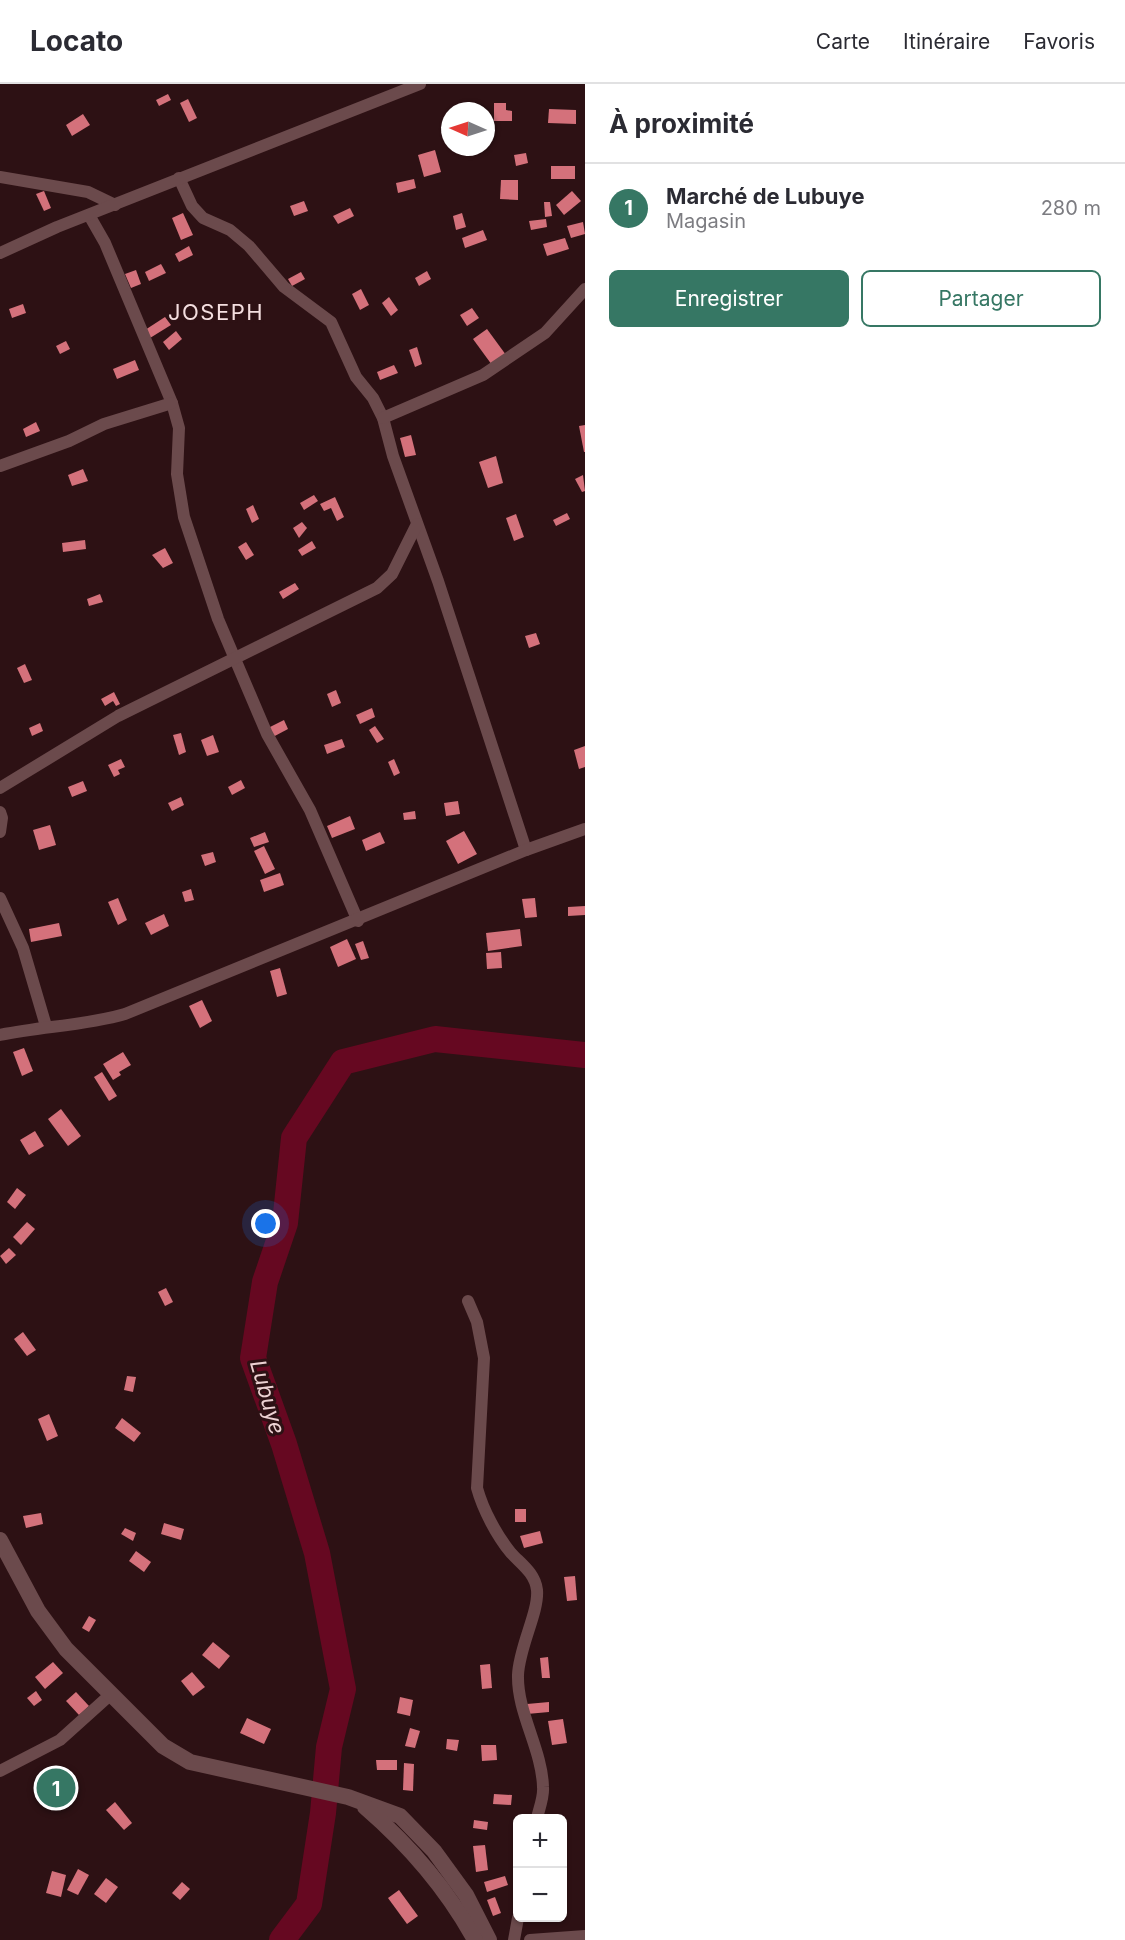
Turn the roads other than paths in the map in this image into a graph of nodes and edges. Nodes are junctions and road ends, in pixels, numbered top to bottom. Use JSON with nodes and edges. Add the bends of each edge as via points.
{"nodes":[{"id":1,"x":420,"y":84,"type":"edge"},
{"id":2,"x":0,"y":177,"type":"edge"},
{"id":3,"x":179,"y":178,"type":"junction"},
{"id":4,"x":115,"y":205,"type":"junction"},
{"id":5,"x":88,"y":215,"type":"junction"},
{"id":6,"x":1,"y":251,"type":"edge"},
{"id":7,"x":585,"y":289,"type":"edge"},
{"id":8,"x":172,"y":403,"type":"junction"},
{"id":9,"x":383,"y":418,"type":"junction"},
{"id":10,"x":0,"y":466,"type":"edge"},
{"id":11,"x":417,"y":524,"type":"junction"},
{"id":12,"x":234,"y":657,"type":"junction"},
{"id":13,"x":0,"y":788,"type":"edge"},
{"id":14,"x":0,"y":812,"type":"edge"},
{"id":15,"x":585,"y":829,"type":"edge"},
{"id":16,"x":0,"y":831,"type":"edge"},
{"id":17,"x":526,"y":850,"type":"junction"},
{"id":18,"x":0,"y":898,"type":"edge"},
{"id":19,"x":358,"y":921,"type":"junction"},
{"id":20,"x":46,"y":1026,"type":"junction"},
{"id":21,"x":0,"y":1035,"type":"edge"},
{"id":22,"x":468,"y":1301,"type":"dead end"},
{"id":23,"x":0,"y":1540,"type":"edge"},
{"id":24,"x":110,"y":1695,"type":"junction"},
{"id":25,"x":0,"y":1771,"type":"edge"},
{"id":26,"x":353,"y":1799,"type":"junction"},
{"id":27,"x":538,"y":1814,"type":"edge"},
{"id":28,"x":517,"y":1922,"type":"edge"},
{"id":29,"x":585,"y":1936,"type":"edge"},
{"id":30,"x":475,"y":1940,"type":"edge"},
{"id":31,"x":489,"y":1940,"type":"edge"},
{"id":32,"x":514,"y":1940,"type":"edge"},
{"id":33,"x":530,"y":1940,"type":"edge"}],
"edges":[{"from":1,"to":3,"type":"street"},
{"from":2,"to":4,"type":"street","via":[[88,192]]},
{"from":3,"to":4,"type":"street"},
{"from":3,"to":9,"type":"street","via":[[192,206],[203,218],[230,230],[284,287],[331,322],[356,377]]},
{"from":4,"to":5,"type":"street"},
{"from":5,"to":6,"type":"street"},
{"from":5,"to":8,"type":"street","via":[[105,243]]},
{"from":7,"to":9,"type":"street","via":[[545,333],[483,375]]},
{"from":8,"to":10,"type":"street","via":[[104,424]]},
{"from":8,"to":12,"type":"street","via":[[179,428],[177,474],[184,517]]},
{"from":9,"to":11,"type":"street"},
{"from":11,"to":12,"type":"street","via":[[392,574],[377,588]]},
{"from":11,"to":17,"type":"street"},
{"from":12,"to":13,"type":"street","via":[[118,716]]},
{"from":12,"to":19,"type":"street","via":[[267,734],[325,842]]},
{"from":14,"to":16,"type":"street"},
{"from":15,"to":17,"type":"street"},
{"from":17,"to":19,"type":"street"},
{"from":18,"to":20,"type":"street","via":[[23,948]]},
{"from":19,"to":20,"type":"street","via":[[124,1014],[77,1025]]},
{"from":20,"to":21,"type":"street"},
{"from":22,"to":27,"type":"street","via":[[484,1358],[477,1488],[482,1504],[511,1552],[528,1568],[537,1589],[518,1677],[540,1761],[543,1789]]},
{"from":23,"to":24,"type":"street","via":[[38,1611],[66,1649]]},
{"from":24,"to":25,"type":"street","via":[[60,1740]]},
{"from":24,"to":26,"type":"street","via":[[163,1746],[190,1761]]},
{"from":26,"to":30,"type":"street","via":[[389,1827],[418,1858]]},
{"from":26,"to":31,"type":"street","via":[[400,1816],[434,1851],[466,1895]]},
{"from":28,"to":32,"type":"street"},
{"from":29,"to":33,"type":"street"}]}
